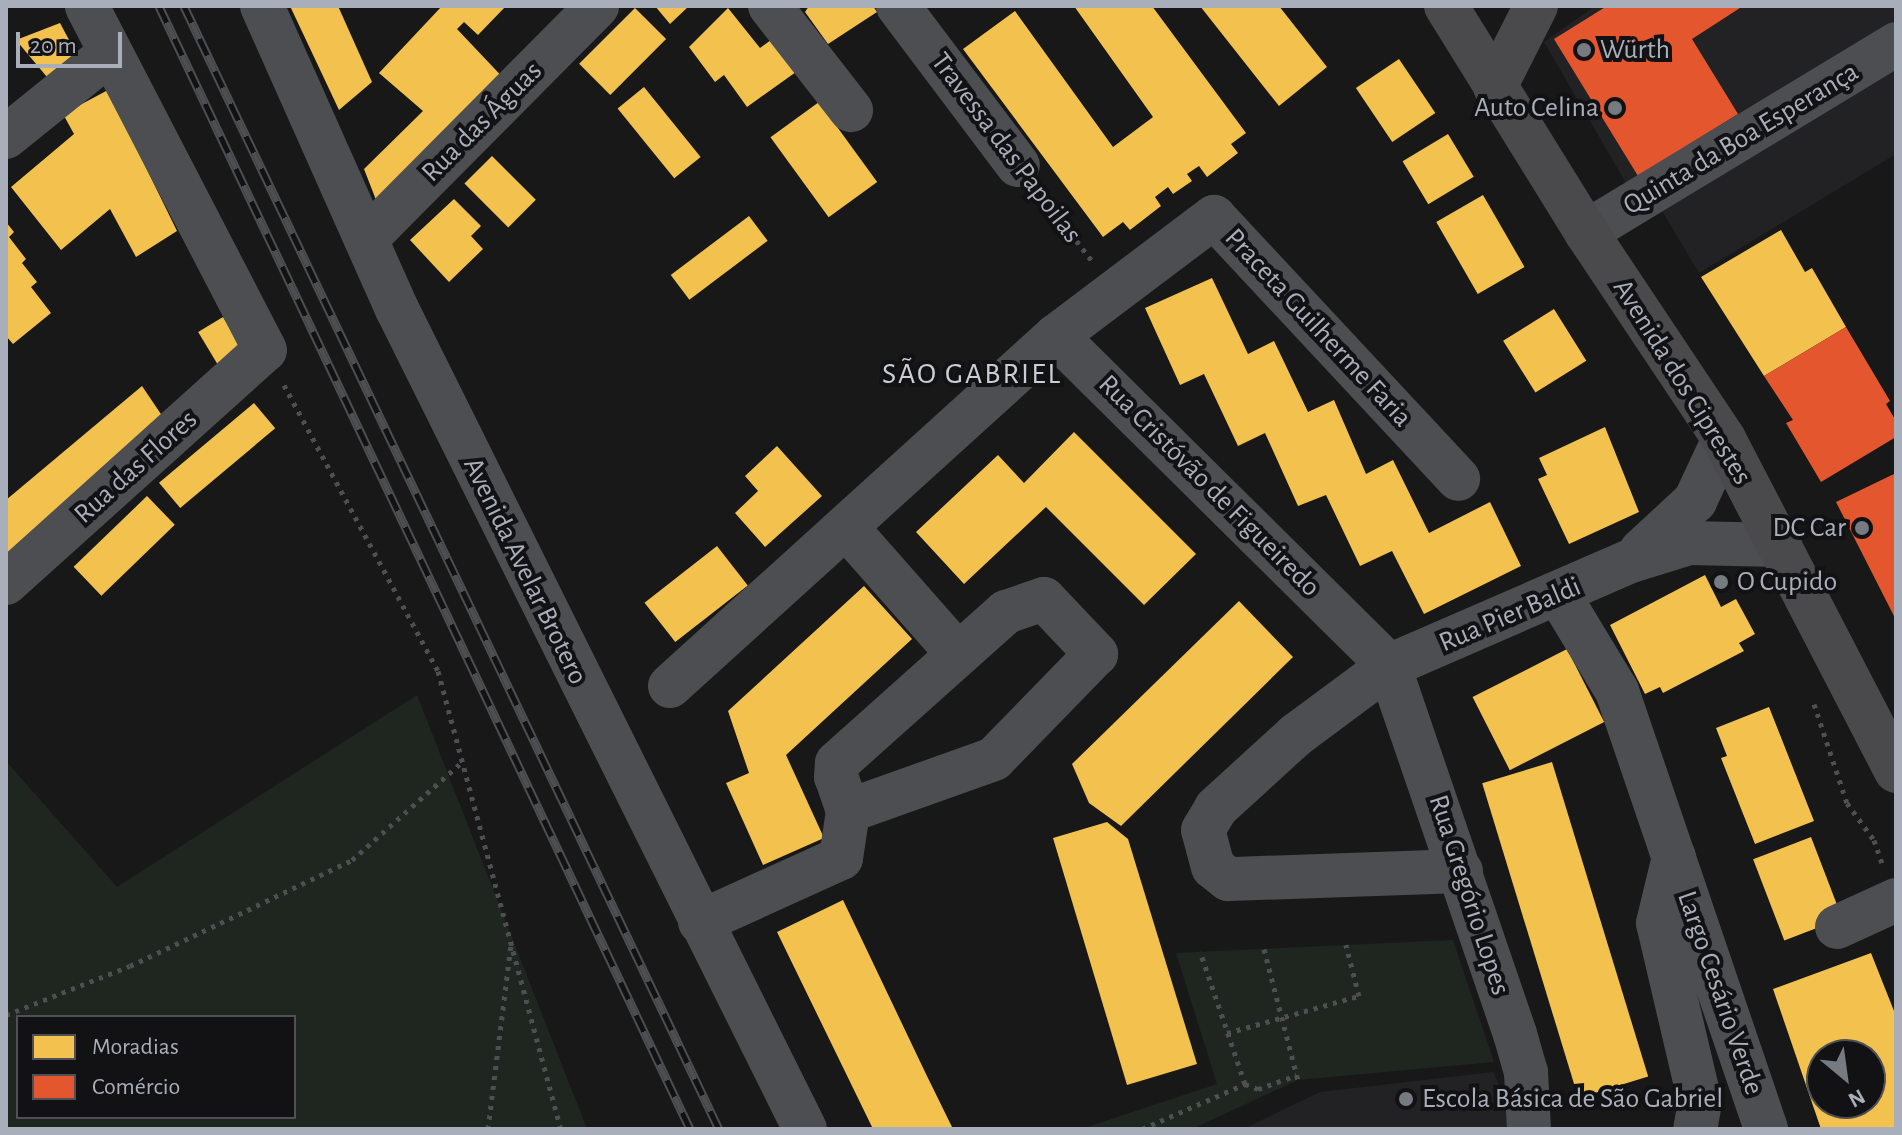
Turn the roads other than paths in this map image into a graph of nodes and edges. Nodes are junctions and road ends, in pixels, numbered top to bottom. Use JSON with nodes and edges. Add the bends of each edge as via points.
{"nodes":[{"id":1,"x":87,"y":6,"type":"edge"},
{"id":2,"x":262,"y":6,"type":"edge"},
{"id":3,"x":597,"y":6,"type":"edge"},
{"id":4,"x":770,"y":6,"type":"edge"},
{"id":5,"x":898,"y":6,"type":"edge"},
{"id":6,"x":1446,"y":6,"type":"edge"},
{"id":7,"x":1536,"y":6,"type":"edge"},
{"id":8,"x":1896,"y":44,"type":"edge"},
{"id":9,"x":110,"y":53,"type":"junction"},
{"id":10,"x":1495,"y":87,"type":"junction"},
{"id":11,"x":851,"y":110,"type":"dead end"},
{"id":12,"x":6,"y":137,"type":"edge"},
{"id":13,"x":1018,"y":165,"type":"road end"},
{"id":14,"x":1586,"y":232,"type":"junction"},
{"id":15,"x":366,"y":239,"type":"junction"},
{"id":16,"x":1056,"y":336,"type":"junction"},
{"id":17,"x":1724,"y":439,"type":"junction"},
{"id":18,"x":1458,"y":479,"type":"dead end"},
{"id":19,"x":846,"y":527,"type":"junction"},
{"id":20,"x":1780,"y":545,"type":"junction"},
{"id":21,"x":1631,"y":561,"type":"junction"},
{"id":22,"x":6,"y":583,"type":"edge"},
{"id":23,"x":1559,"y":595,"type":"junction"},
{"id":24,"x":957,"y":653,"type":"junction"},
{"id":25,"x":1389,"y":666,"type":"junction"},
{"id":26,"x":670,"y":686,"type":"dead end"},
{"id":27,"x":1896,"y":771,"type":"edge"},
{"id":28,"x":848,"y":811,"type":"junction"},
{"id":29,"x":1674,"y":857,"type":"junction"},
{"id":30,"x":1461,"y":871,"type":"junction"},
{"id":31,"x":1895,"y":900,"type":"edge"},
{"id":32,"x":700,"y":922,"type":"junction"},
{"id":33,"x":1837,"y":927,"type":"dead end"},
{"id":34,"x":805,"y":1129,"type":"edge"},
{"id":35,"x":1529,"y":1129,"type":"edge"},
{"id":36,"x":1695,"y":1129,"type":"edge"},
{"id":37,"x":1766,"y":1129,"type":"edge"}],
"edges":[{"from":1,"to":9,"type":"street"},
{"from":2,"to":15,"type":"street","name":"Avenida Avelar Brotero"},
{"from":3,"to":15,"type":"street","name":"Rua das Águas"},
{"from":4,"to":11,"type":"street"},
{"from":5,"to":13,"type":"street","name":"Travessa das Papoilas"},
{"from":6,"to":10,"type":"main road","name":"Avenida dos Ciprestes"},
{"from":7,"to":10,"type":"main road"},
{"from":8,"to":14,"type":"street","name":"Quinta da Boa Esperança"},
{"from":9,"to":12,"type":"street"},
{"from":9,"to":22,"type":"street","name":"Rua das Flores","via":[[265,350]]},
{"from":10,"to":14,"type":"main road","name":"Avenida dos Ciprestes"},
{"from":14,"to":17,"type":"main road","name":"Avenida dos Ciprestes"},
{"from":15,"to":32,"type":"street","name":"Avenida Avelar Brotero"},
{"from":16,"to":18,"type":"street","name":"Praceta Guilherme Faria","via":[[1214,217]]},
{"from":16,"to":19,"type":"street"},
{"from":16,"to":25,"type":"street","name":"Rua Cristóvão de Figueiredo"},
{"from":17,"to":20,"type":"main road","name":"Avenida dos Ciprestes"},
{"from":17,"to":21,"type":"street","name":"Rua Pier Baldi","via":[[1687,512]]},
{"from":19,"to":24,"type":"street"},
{"from":19,"to":26,"type":"street"},
{"from":20,"to":21,"type":"street","name":"Rua Pier Baldi","via":[[1689,543]]},
{"from":20,"to":27,"type":"main road","name":"Avenida dos Ciprestes"},
{"from":21,"to":23,"type":"street","name":"Rua Pier Baldi"},
{"from":23,"to":25,"type":"street","name":"Rua Pier Baldi"},
{"from":23,"to":29,"type":"street","name":"Largo Cesário Verde","via":[[1617,691]]},
{"from":24,"to":28,"type":"street","via":[[837,763],[836,777]]},
{"from":24,"to":28,"type":"street","via":[[1006,612],[1044,599],[1096,654],[994,759]]},
{"from":25,"to":30,"type":"street","name":"Rua Gregório Lopes"},
{"from":25,"to":30,"type":"street","name":"Rua Pier Baldi","via":[[1324,710],[1216,808],[1203,830],[1213,867],[1228,879]]},
{"from":28,"to":32,"type":"street","via":[[841,858]]},
{"from":29,"to":36,"type":"street","name":"Largo Cesário Verde","via":[[1658,923],[1700,1102]]},
{"from":29,"to":37,"type":"street","name":"Largo Cesário Verde"},
{"from":30,"to":35,"type":"street","name":"Rua Gregório Lopes","via":[[1526,1072]]},
{"from":31,"to":33,"type":"street"},
{"from":32,"to":34,"type":"street","name":"Avenida Avelar Brotero"}]}
